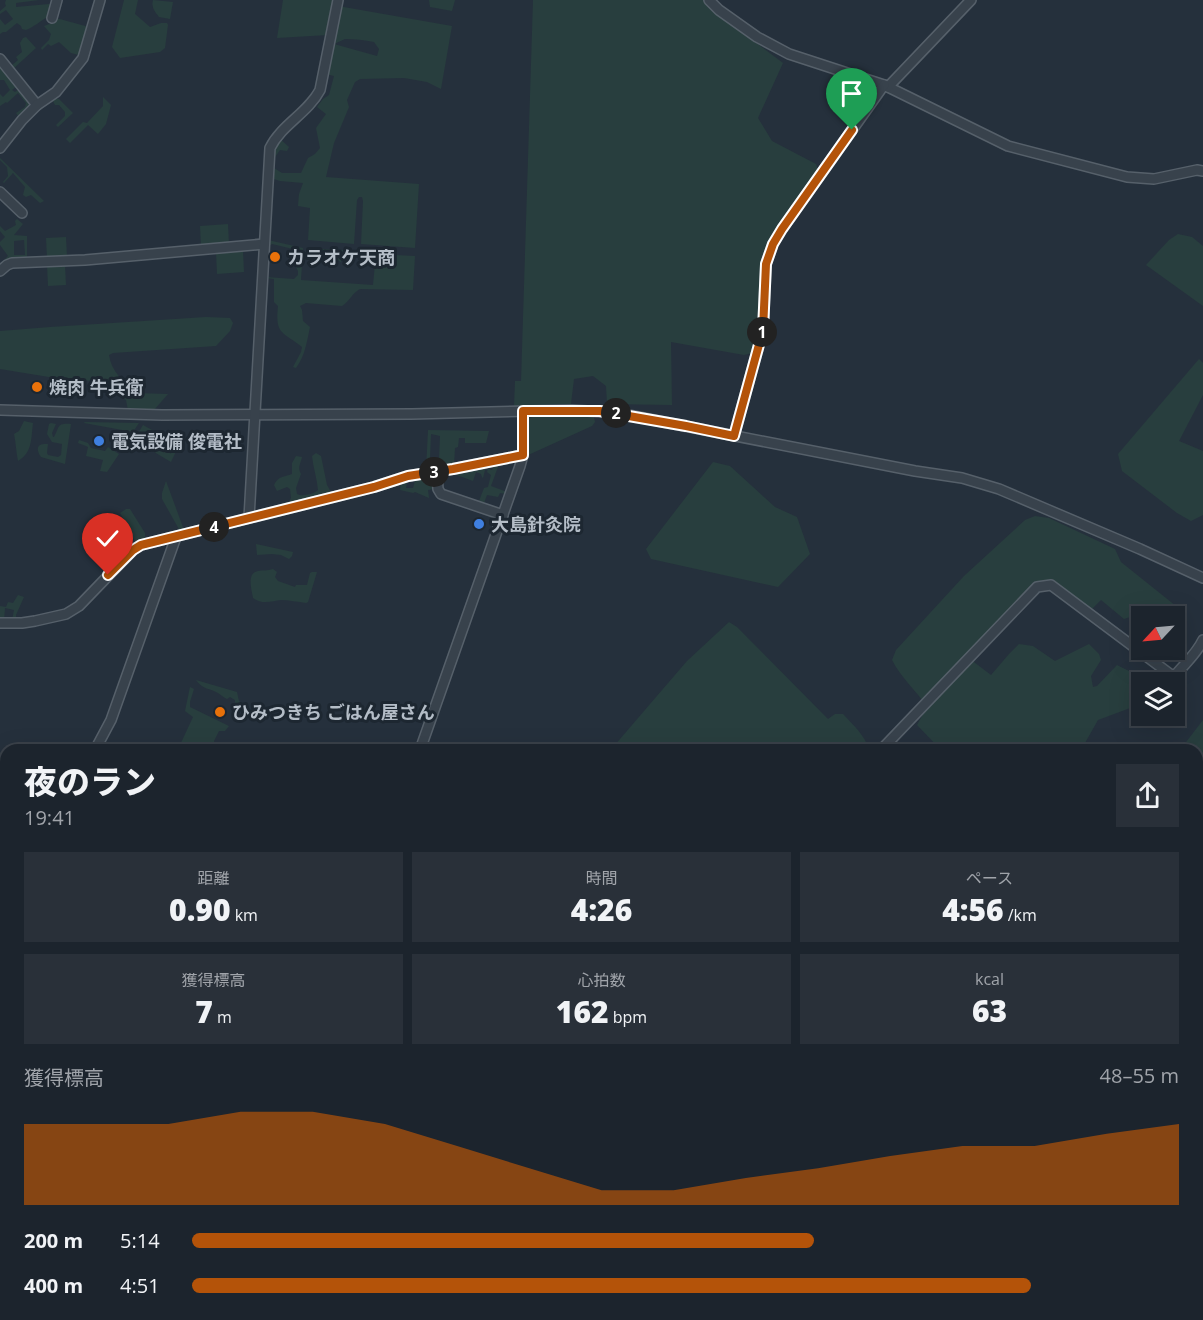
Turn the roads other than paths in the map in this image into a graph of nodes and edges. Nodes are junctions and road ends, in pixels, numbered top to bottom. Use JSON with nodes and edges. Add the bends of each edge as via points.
{"nodes":[{"id":1,"x":57,"y":0,"type":"edge"},
{"id":2,"x":100,"y":0,"type":"edge"},
{"id":3,"x":338,"y":0,"type":"edge"},
{"id":4,"x":709,"y":0,"type":"edge"},
{"id":5,"x":971,"y":0,"type":"edge"},
{"id":6,"x":52,"y":18,"type":"dead end"},
{"id":7,"x":0,"y":59,"type":"edge"},
{"id":8,"x":886,"y":86,"type":"junction"},
{"id":9,"x":37,"y":105,"type":"junction"},
{"id":10,"x":0,"y":148,"type":"edge"},
{"id":11,"x":1203,"y":171,"type":"edge"},
{"id":12,"x":0,"y":192,"type":"edge"},
{"id":13,"x":22,"y":213,"type":"dead end"},
{"id":14,"x":264,"y":244,"type":"junction"},
{"id":15,"x":0,"y":271,"type":"edge"},
{"id":16,"x":0,"y":410,"type":"edge"},
{"id":17,"x":523,"y":411,"type":"junction"},
{"id":18,"x":255,"y":413,"type":"junction"},
{"id":19,"x":734,"y":436,"type":"junction"},
{"id":20,"x":523,"y":455,"type":"junction"},
{"id":21,"x":437,"y":472,"type":"junction"},
{"id":22,"x":502,"y":515,"type":"junction"},
{"id":23,"x":249,"y":518,"type":"junction"},
{"id":24,"x":176,"y":537,"type":"junction"},
{"id":25,"x":1203,"y":578,"type":"edge"},
{"id":26,"x":0,"y":623,"type":"edge"},
{"id":27,"x":1203,"y":640,"type":"edge"},
{"id":28,"x":97,"y":744,"type":"edge"},
{"id":29,"x":422,"y":744,"type":"edge"},
{"id":30,"x":887,"y":744,"type":"edge"}],
"edges":[{"from":1,"to":6,"type":"street"},
{"from":2,"to":9,"type":"street","via":[[83,58],[56,92]]},
{"from":3,"to":14,"type":"street","via":[[320,90],[270,148]]},
{"from":4,"to":8,"type":"street","via":[[757,37],[789,54]]},
{"from":5,"to":8,"type":"street"},
{"from":7,"to":9,"type":"street"},
{"from":8,"to":11,"type":"street","via":[[1008,146],[1032,153],[1127,177],[1154,179]]},
{"from":8,"to":19,"type":"street","via":[[773,244],[766,264],[763,330]]},
{"from":9,"to":10,"type":"street"},
{"from":12,"to":13,"type":"street"},
{"from":14,"to":15,"type":"street","via":[[12,263]]},
{"from":14,"to":18,"type":"street"},
{"from":16,"to":18,"type":"street"},
{"from":17,"to":18,"type":"street"},
{"from":17,"to":19,"type":"street","via":[[600,411]]},
{"from":17,"to":20,"type":"street"},
{"from":18,"to":23,"type":"street"},
{"from":19,"to":25,"type":"street","via":[[982,483]]},
{"from":20,"to":21,"type":"street"},
{"from":20,"to":22,"type":"street"},
{"from":21,"to":22,"type":"street","via":[[441,494]]},
{"from":21,"to":23,"type":"street","via":[[408,476]]},
{"from":22,"to":29,"type":"street"},
{"from":23,"to":24,"type":"street"},
{"from":24,"to":26,"type":"street","via":[[133,550],[79,606],[66,614]]},
{"from":24,"to":28,"type":"street","via":[[111,720]]},
{"from":27,"to":30,"type":"street","via":[[1174,677],[1051,585],[1037,587]]}]}
